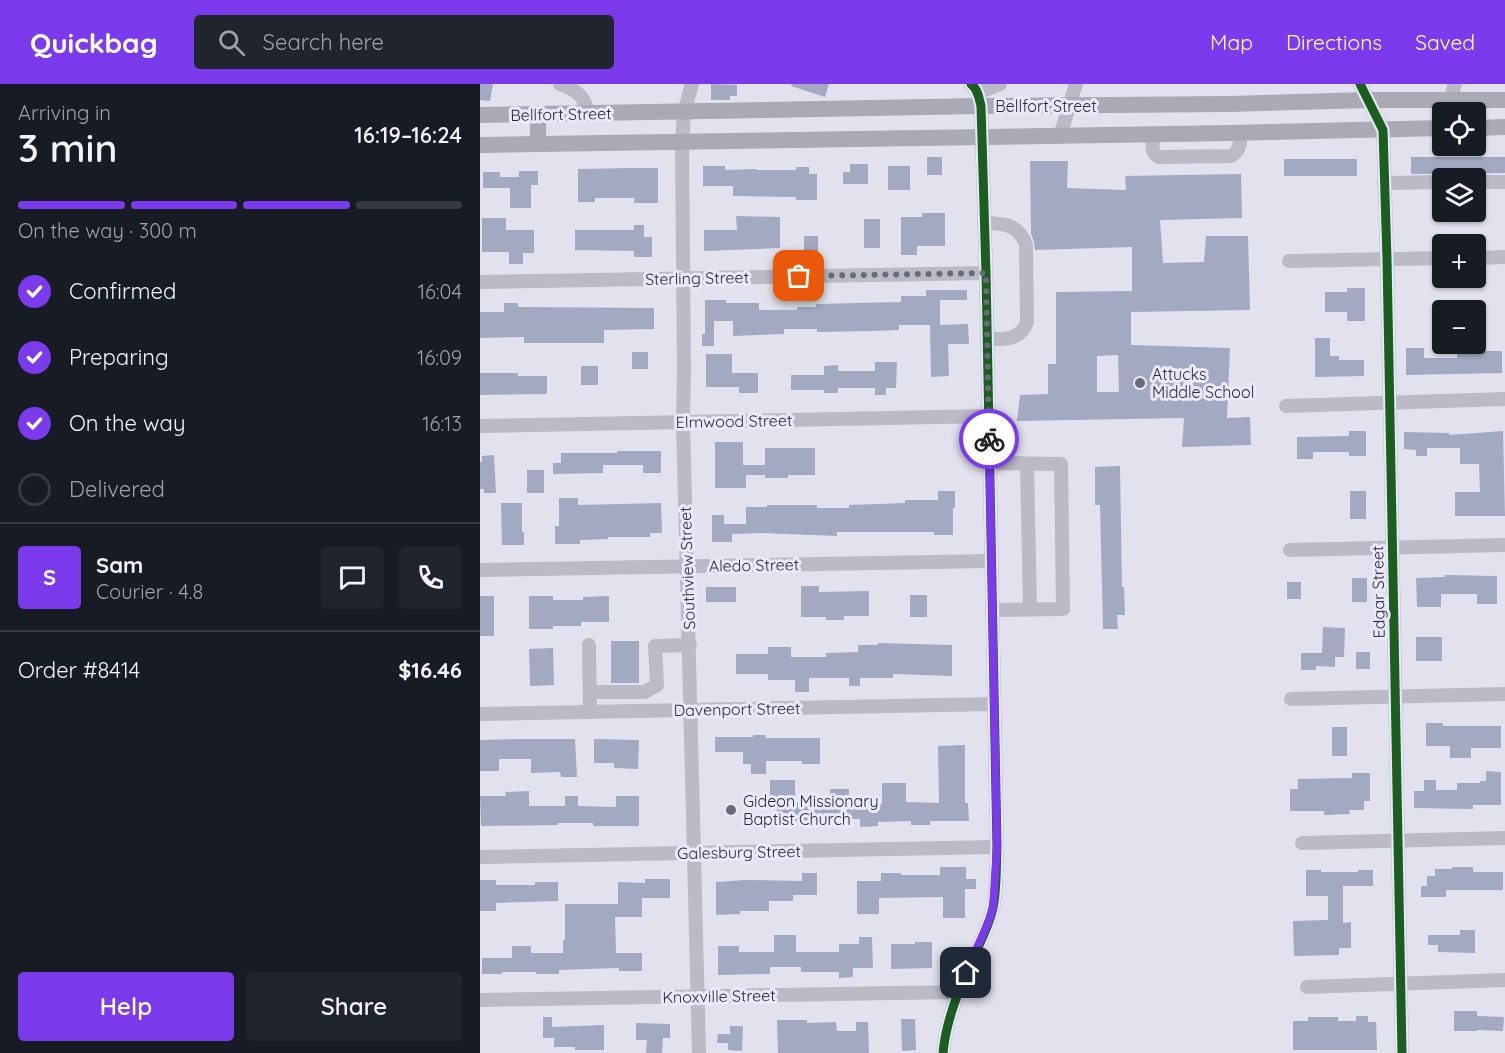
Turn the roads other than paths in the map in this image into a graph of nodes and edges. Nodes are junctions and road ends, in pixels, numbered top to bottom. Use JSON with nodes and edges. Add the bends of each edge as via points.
{"nodes":[{"id":1,"x":560,"y":84,"type":"edge"},
{"id":2,"x":693,"y":84,"type":"edge"},
{"id":3,"x":1000,"y":84,"type":"edge"},
{"id":4,"x":1076,"y":84,"type":"edge"},
{"id":5,"x":1360,"y":84,"type":"edge"},
{"id":6,"x":1455,"y":84,"type":"edge"},
{"id":7,"x":976,"y":94,"type":"edge"},
{"id":8,"x":1368,"y":100,"type":"junction"},
{"id":9,"x":1505,"y":100,"type":"edge"},
{"id":10,"x":1451,"y":102,"type":"edge"},
{"id":11,"x":1486,"y":102,"type":"edge"},
{"id":12,"x":1229,"y":104,"type":"junction"},
{"id":13,"x":1432,"y":105,"type":"edge"},
{"id":14,"x":1069,"y":106,"type":"junction"},
{"id":15,"x":833,"y":110,"type":"junction"},
{"id":16,"x":684,"y":112,"type":"junction"},
{"id":17,"x":588,"y":113,"type":"junction"},
{"id":18,"x":538,"y":114,"type":"junction"},
{"id":19,"x":480,"y":115,"type":"edge"},
{"id":20,"x":1505,"y":127,"type":"edge"},
{"id":21,"x":1432,"y":128,"type":"edge"},
{"id":22,"x":1486,"y":128,"type":"edge"},
{"id":23,"x":1383,"y":130,"type":"junction"},
{"id":24,"x":1235,"y":133,"type":"junction"},
{"id":25,"x":1153,"y":134,"type":"junction"},
{"id":26,"x":982,"y":136,"type":"junction"},
{"id":27,"x":1060,"y":136,"type":"junction"},
{"id":28,"x":834,"y":138,"type":"junction"},
{"id":29,"x":682,"y":142,"type":"junction"},
{"id":30,"x":538,"y":144,"type":"junction"},
{"id":31,"x":480,"y":145,"type":"edge"},
{"id":32,"x":1432,"y":182,"type":"edge"},
{"id":33,"x":1486,"y":182,"type":"edge"},
{"id":34,"x":1505,"y":182,"type":"edge"},
{"id":35,"x":1384,"y":183,"type":"junction"},
{"id":36,"x":984,"y":223,"type":"junction"},
{"id":37,"x":1505,"y":257,"type":"edge"},
{"id":38,"x":1432,"y":258,"type":"edge"},
{"id":39,"x":1486,"y":258,"type":"edge"},
{"id":40,"x":1387,"y":260,"type":"junction"},
{"id":41,"x":1289,"y":261,"type":"dead end"},
{"id":42,"x":986,"y":273,"type":"junction"},
{"id":43,"x":683,"y":278,"type":"junction"},
{"id":44,"x":480,"y":282,"type":"edge"},
{"id":45,"x":987,"y":339,"type":"junction"},
{"id":46,"x":1505,"y":399,"type":"edge"},
{"id":47,"x":1389,"y":403,"type":"junction"},
{"id":48,"x":1286,"y":406,"type":"dead end"},
{"id":49,"x":988,"y":416,"type":"junction"},
{"id":50,"x":683,"y":422,"type":"junction"},
{"id":51,"x":480,"y":426,"type":"edge"},
{"id":52,"x":989,"y":463,"type":"junction"},
{"id":53,"x":1027,"y":464,"type":"junction"},
{"id":54,"x":1505,"y":545,"type":"edge"},
{"id":55,"x":1393,"y":547,"type":"junction"},
{"id":56,"x":1290,"y":550,"type":"dead end"},
{"id":57,"x":992,"y":561,"type":"junction"},
{"id":58,"x":687,"y":566,"type":"junction"},
{"id":59,"x":480,"y":570,"type":"edge"},
{"id":60,"x":1030,"y":609,"type":"junction"},
{"id":61,"x":992,"y":610,"type":"junction"},
{"id":62,"x":589,"y":645,"type":"dead end"},
{"id":63,"x":690,"y":645,"type":"junction"},
{"id":64,"x":590,"y":692,"type":"junction"},
{"id":65,"x":645,"y":692,"type":"junction"},
{"id":66,"x":1505,"y":694,"type":"edge"},
{"id":67,"x":1395,"y":698,"type":"junction"},
{"id":68,"x":1291,"y":699,"type":"dead end"},
{"id":69,"x":994,"y":704,"type":"junction"},
{"id":70,"x":690,"y":710,"type":"junction"},
{"id":71,"x":646,"y":711,"type":"junction"},
{"id":72,"x":590,"y":712,"type":"junction"},
{"id":73,"x":480,"y":714,"type":"edge"},
{"id":74,"x":1505,"y":838,"type":"edge"},
{"id":75,"x":1398,"y":841,"type":"junction"},
{"id":76,"x":1302,"y":843,"type":"dead end"},
{"id":77,"x":997,"y":847,"type":"junction"},
{"id":78,"x":695,"y":853,"type":"junction"},
{"id":79,"x":480,"y":857,"type":"edge"},
{"id":80,"x":1505,"y":980,"type":"edge"},
{"id":81,"x":1400,"y":984,"type":"junction"},
{"id":82,"x":1307,"y":987,"type":"dead end"},
{"id":83,"x":958,"y":992,"type":"junction"},
{"id":84,"x":699,"y":997,"type":"junction"},
{"id":85,"x":480,"y":1000,"type":"edge"},
{"id":86,"x":699,"y":1053,"type":"edge"},
{"id":87,"x":943,"y":1053,"type":"edge"},
{"id":88,"x":1401,"y":1053,"type":"edge"}],
"edges":[{"from":1,"to":17,"type":"street","via":[[582,97]]},
{"from":2,"to":16,"type":"street","name":"Southview Street"},
{"from":3,"to":7,"type":"street"},
{"from":4,"to":14,"type":"street"},
{"from":5,"to":8,"type":"street"},
{"from":6,"to":10,"type":"street"},
{"from":7,"to":14,"type":"main road","name":"Bellfort Street"},
{"from":7,"to":15,"type":"main road","name":"Bellfort Street"},
{"from":7,"to":26,"type":"street"},
{"from":8,"to":12,"type":"main road","name":"Bellfort Street"},
{"from":8,"to":13,"type":"main road","name":"Bellfort Street"},
{"from":8,"to":23,"type":"street"},
{"from":9,"to":11,"type":"main road","name":"Bellfort Street"},
{"from":12,"to":14,"type":"main road","name":"Bellfort Street"},
{"from":12,"to":24,"type":"main road"},
{"from":14,"to":27,"type":"street"},
{"from":15,"to":16,"type":"main road","name":"Bellfort Street"},
{"from":15,"to":28,"type":"main road"},
{"from":16,"to":17,"type":"main road","name":"Bellfort Street"},
{"from":16,"to":29,"type":"street","name":"Southview Street"},
{"from":17,"to":18,"type":"main road","name":"Bellfort Street"},
{"from":18,"to":19,"type":"main road","name":"Bellfort Street"},
{"from":18,"to":30,"type":"main road"},
{"from":20,"to":22,"type":"main road"},
{"from":21,"to":23,"type":"main road","name":"Bellfort Street"},
{"from":23,"to":24,"type":"main road","name":"Bellfort Street"},
{"from":23,"to":35,"type":"street","name":"Edgar Street"},
{"from":24,"to":25,"type":"main road","name":"Bellfort Street"},
{"from":24,"to":25,"type":"street","via":[[1240,146],[1231,156],[1159,158],[1153,152]]},
{"from":25,"to":27,"type":"main road","name":"Bellfort Street"},
{"from":26,"to":27,"type":"main road","name":"Bellfort Street"},
{"from":26,"to":28,"type":"main road","name":"Bellfort Street"},
{"from":26,"to":36,"type":"street"},
{"from":28,"to":29,"type":"main road","name":"Bellfort Street"},
{"from":29,"to":30,"type":"main road","name":"Bellfort Street"},
{"from":29,"to":43,"type":"street","name":"Southview Street"},
{"from":30,"to":31,"type":"main road","name":"Bellfort Street"},
{"from":32,"to":35,"type":"street"},
{"from":33,"to":34,"type":"street"},
{"from":35,"to":40,"type":"street","name":"Edgar Street"},
{"from":36,"to":42,"type":"street"},
{"from":36,"to":45,"type":"street","via":[[1009,225],[1026,245],[1025,328],[1015,337]]},
{"from":37,"to":39,"type":"street"},
{"from":38,"to":40,"type":"street"},
{"from":40,"to":41,"type":"street"},
{"from":40,"to":47,"type":"street","name":"Edgar Street"},
{"from":42,"to":43,"type":"street","name":"Sterling Street"},
{"from":42,"to":45,"type":"street"},
{"from":43,"to":44,"type":"street","name":"Sterling Street"},
{"from":43,"to":50,"type":"street","name":"Southview Street"},
{"from":45,"to":49,"type":"street"},
{"from":46,"to":47,"type":"street"},
{"from":47,"to":48,"type":"street"},
{"from":47,"to":55,"type":"street","name":"Edgar Street"},
{"from":49,"to":50,"type":"street","name":"Elmwood Street"},
{"from":49,"to":52,"type":"street"},
{"from":50,"to":51,"type":"street","name":"Elmwood Street"},
{"from":50,"to":58,"type":"street","name":"Southview Street"},
{"from":52,"to":53,"type":"street"},
{"from":52,"to":57,"type":"street"},
{"from":53,"to":60,"type":"street"},
{"from":53,"to":60,"type":"street","via":[[1061,464],[1063,609]]},
{"from":54,"to":55,"type":"street"},
{"from":55,"to":56,"type":"street"},
{"from":55,"to":67,"type":"street","name":"Edgar Street"},
{"from":57,"to":58,"type":"street","name":"Aledo Street"},
{"from":57,"to":61,"type":"street"},
{"from":58,"to":59,"type":"street","name":"Aledo Street"},
{"from":58,"to":63,"type":"street","name":"Southview Street"},
{"from":60,"to":61,"type":"street"},
{"from":61,"to":69,"type":"street"},
{"from":62,"to":64,"type":"street"},
{"from":63,"to":65,"type":"street","via":[[655,646],[657,685]]},
{"from":63,"to":70,"type":"street","name":"Southview Street"},
{"from":64,"to":65,"type":"street"},
{"from":64,"to":72,"type":"street"},
{"from":65,"to":71,"type":"street"},
{"from":66,"to":67,"type":"street"},
{"from":67,"to":68,"type":"street"},
{"from":67,"to":75,"type":"street","name":"Edgar Street"},
{"from":69,"to":70,"type":"street","name":"Davenport Street"},
{"from":69,"to":77,"type":"street"},
{"from":70,"to":71,"type":"street","name":"Davenport Street"},
{"from":70,"to":78,"type":"street","name":"Southview Street"},
{"from":71,"to":72,"type":"street","name":"Davenport Street"},
{"from":72,"to":73,"type":"street","name":"Davenport Street"},
{"from":74,"to":75,"type":"street"},
{"from":75,"to":76,"type":"street"},
{"from":75,"to":81,"type":"street","name":"Edgar Street"},
{"from":77,"to":78,"type":"street","name":"Galesburg Street"},
{"from":77,"to":83,"type":"street","via":[[993,908]]},
{"from":78,"to":79,"type":"street","name":"Galesburg Street"},
{"from":78,"to":84,"type":"street","name":"Southview Street"},
{"from":80,"to":81,"type":"street"},
{"from":81,"to":82,"type":"street"},
{"from":81,"to":88,"type":"street","name":"Edgar Street"},
{"from":83,"to":84,"type":"street","name":"Knoxville Street"},
{"from":83,"to":87,"type":"street"},
{"from":84,"to":85,"type":"street","name":"Knoxville Street"},
{"from":84,"to":86,"type":"street","name":"Southview Street"}]}
